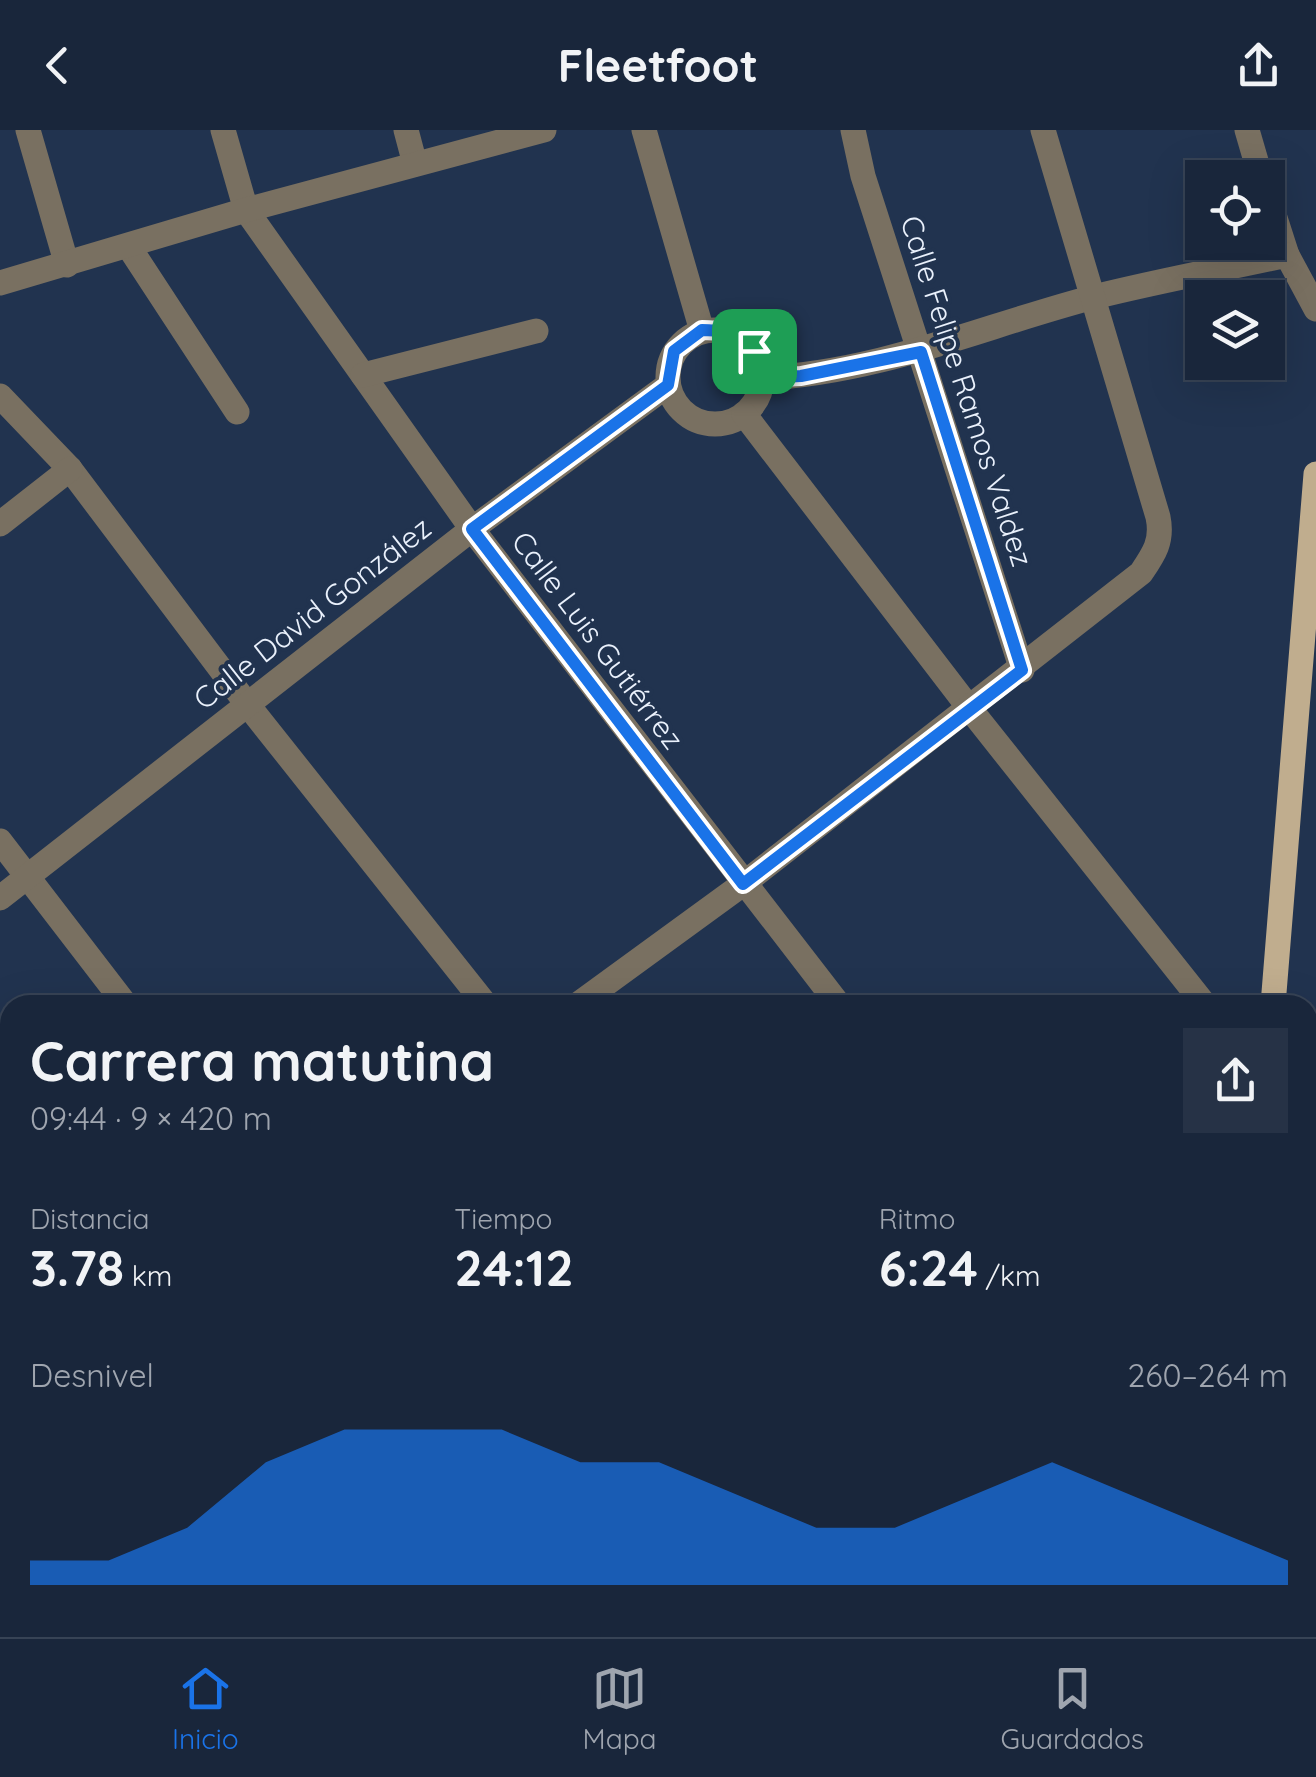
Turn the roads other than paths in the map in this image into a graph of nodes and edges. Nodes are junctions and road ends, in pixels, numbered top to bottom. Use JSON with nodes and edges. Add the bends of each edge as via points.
{"nodes":[{"id":1,"x":28,"y":130,"type":"edge"},
{"id":2,"x":222,"y":130,"type":"edge"},
{"id":3,"x":406,"y":130,"type":"edge"},
{"id":4,"x":544,"y":130,"type":"edge"},
{"id":5,"x":644,"y":130,"type":"edge"},
{"id":6,"x":853,"y":130,"type":"edge"},
{"id":7,"x":1043,"y":130,"type":"edge"},
{"id":8,"x":1247,"y":130,"type":"edge"},
{"id":9,"x":1256,"y":160,"type":"edge"},
{"id":10,"x":415,"y":164,"type":"junction"},
{"id":11,"x":246,"y":210,"type":"junction"},
{"id":12,"x":1285,"y":246,"type":"edge"},
{"id":13,"x":129,"y":247,"type":"junction"},
{"id":14,"x":1288,"y":255,"type":"junction"},
{"id":15,"x":67,"y":265,"type":"junction"},
{"id":16,"x":0,"y":283,"type":"edge"},
{"id":17,"x":1092,"y":298,"type":"junction"},
{"id":18,"x":1316,"y":310,"type":"edge"},
{"id":19,"x":702,"y":330,"type":"junction"},
{"id":20,"x":536,"y":331,"type":"dead end"},
{"id":21,"x":921,"y":352,"type":"junction"},
{"id":22,"x":363,"y":375,"type":"junction"},
{"id":23,"x":762,"y":378,"type":"junction"},
{"id":24,"x":668,"y":385,"type":"junction"},
{"id":25,"x":0,"y":396,"type":"edge"},
{"id":26,"x":237,"y":412,"type":"dead end"},
{"id":27,"x":744,"y":414,"type":"junction"},
{"id":28,"x":70,"y":469,"type":"junction"},
{"id":29,"x":1316,"y":474,"type":"edge"},
{"id":30,"x":0,"y":524,"type":"edge"},
{"id":31,"x":472,"y":529,"type":"junction"},
{"id":32,"x":1314,"y":545,"type":"edge"},
{"id":33,"x":1022,"y":670,"type":"junction"},
{"id":34,"x":247,"y":704,"type":"junction"},
{"id":35,"x":970,"y":710,"type":"junction"},
{"id":36,"x":0,"y":841,"type":"edge"},
{"id":37,"x":26,"y":878,"type":"junction"},
{"id":38,"x":743,"y":884,"type":"junction"},
{"id":39,"x":0,"y":898,"type":"edge"},
{"id":40,"x":118,"y":995,"type":"edge"},
{"id":41,"x":478,"y":995,"type":"edge"},
{"id":42,"x":591,"y":995,"type":"edge"},
{"id":43,"x":831,"y":995,"type":"edge"},
{"id":44,"x":1197,"y":995,"type":"edge"},
{"id":45,"x":1274,"y":995,"type":"edge"}],
"edges":[{"from":1,"to":15,"type":"street"},
{"from":2,"to":11,"type":"street","name":"Calle Luis Gutiérrez"},
{"from":3,"to":10,"type":"street"},
{"from":4,"to":10,"type":"street"},
{"from":5,"to":19,"type":"street"},
{"from":6,"to":21,"type":"street","name":"Calle Felipe Ramos Valdez"},
{"from":7,"to":17,"type":"street"},
{"from":8,"to":9,"type":"street"},
{"from":10,"to":11,"type":"street"},
{"from":11,"to":13,"type":"street"},
{"from":11,"to":22,"type":"street","name":"Calle Luis Gutiérrez"},
{"from":12,"to":14,"type":"street"},
{"from":13,"to":15,"type":"street"},
{"from":13,"to":26,"type":"street"},
{"from":14,"to":17,"type":"street"},
{"from":14,"to":18,"type":"street"},
{"from":15,"to":16,"type":"street"},
{"from":17,"to":21,"type":"street"},
{"from":17,"to":33,"type":"street","via":[[1162,534],[1141,572]]},
{"from":19,"to":23,"type":"street","via":[[744,339],[758,356]]},
{"from":19,"to":24,"type":"street","via":[[674,351]]},
{"from":20,"to":22,"type":"street"},
{"from":21,"to":23,"type":"street"},
{"from":21,"to":33,"type":"street","name":"Calle Felipe Ramos Valdez"},
{"from":22,"to":31,"type":"street","name":"Calle Luis Gutiérrez"},
{"from":23,"to":27,"type":"street"},
{"from":24,"to":27,"type":"street","via":[[675,403],[707,424]]},
{"from":24,"to":31,"type":"street","name":"Calle David González"},
{"from":25,"to":28,"type":"street"},
{"from":27,"to":35,"type":"street"},
{"from":28,"to":30,"type":"street"},
{"from":28,"to":34,"type":"street"},
{"from":29,"to":32,"type":"main road"},
{"from":31,"to":34,"type":"street","name":"Calle David González"},
{"from":31,"to":38,"type":"street","name":"Calle Luis Gutiérrez"},
{"from":32,"to":45,"type":"main road"},
{"from":33,"to":35,"type":"street"},
{"from":34,"to":37,"type":"street","name":"Calle David González"},
{"from":34,"to":41,"type":"street"},
{"from":35,"to":38,"type":"street"},
{"from":35,"to":44,"type":"street"},
{"from":36,"to":37,"type":"street"},
{"from":37,"to":39,"type":"street","name":"Calle David González"},
{"from":37,"to":40,"type":"street"},
{"from":38,"to":42,"type":"street"},
{"from":38,"to":43,"type":"street","name":"Calle Luis Gutiérrez"}]}
